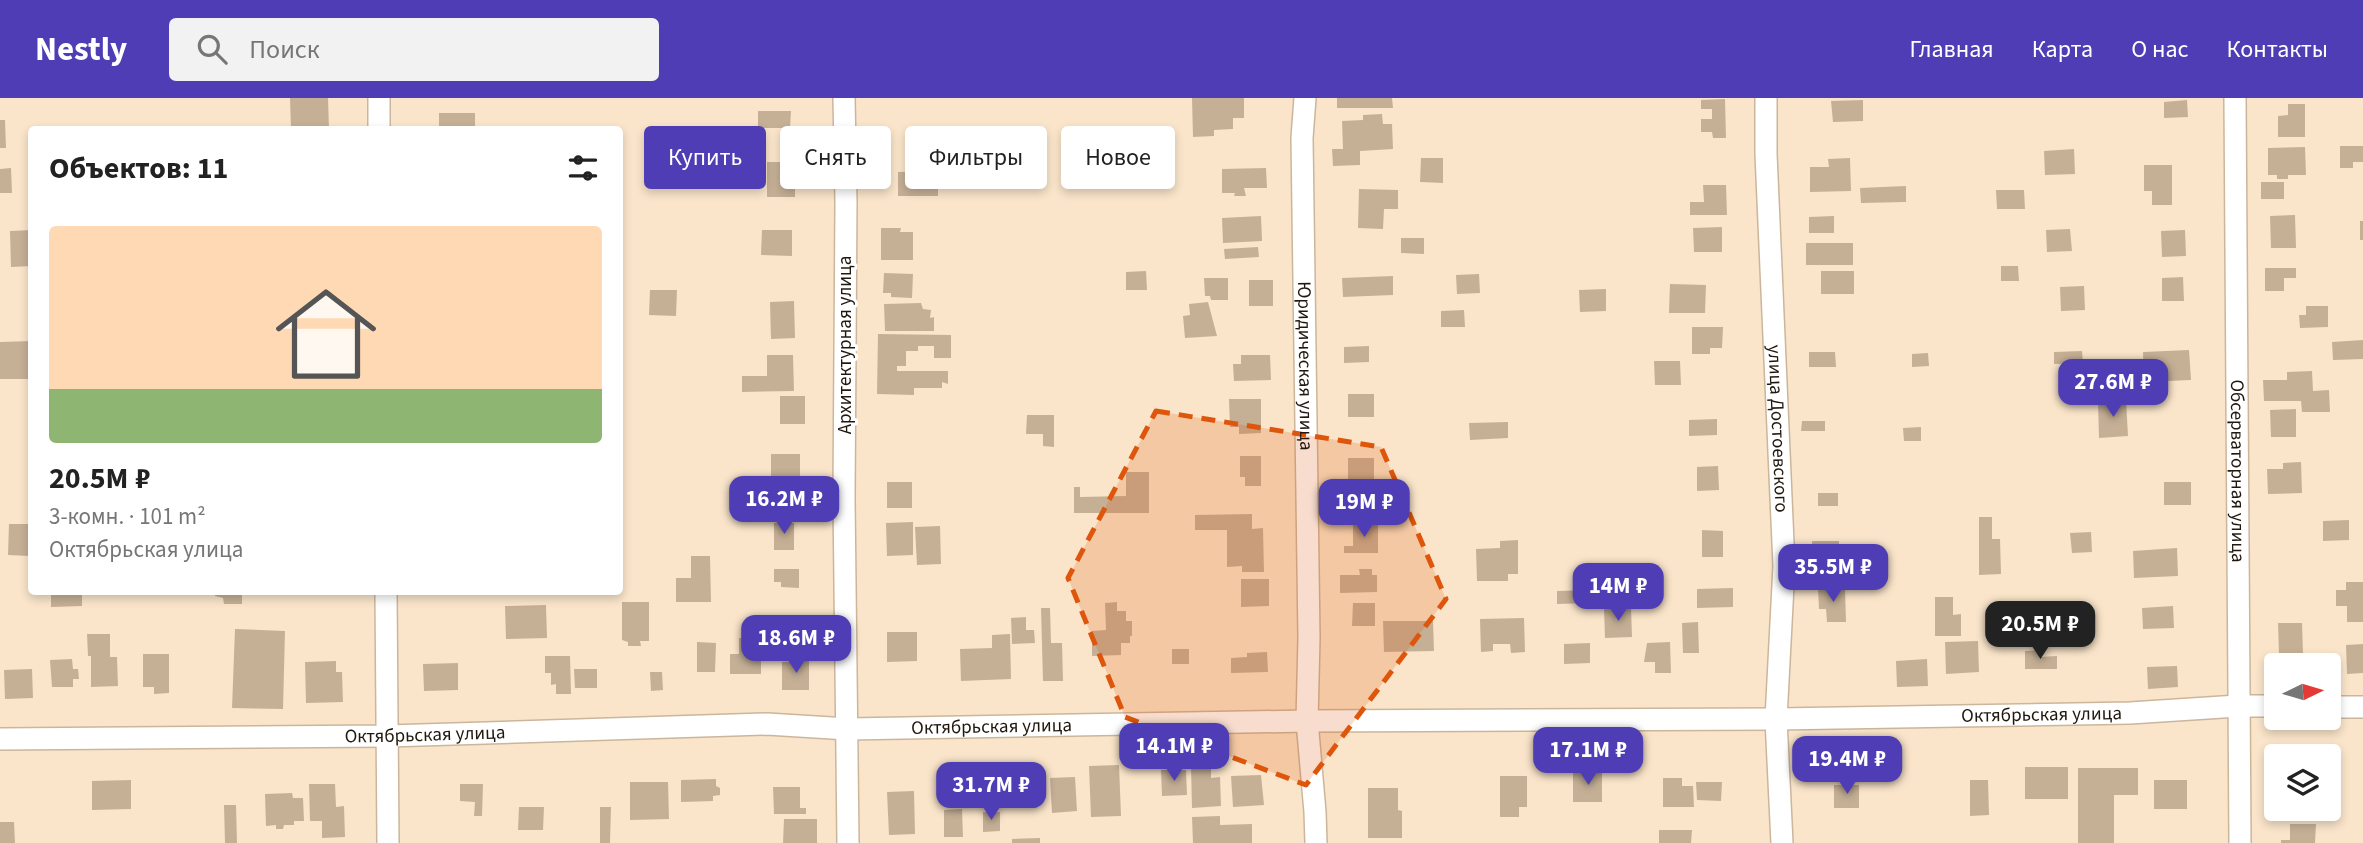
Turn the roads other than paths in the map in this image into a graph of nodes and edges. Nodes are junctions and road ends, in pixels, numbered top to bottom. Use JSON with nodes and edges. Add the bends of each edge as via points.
{"nodes":[{"id":1,"x":379,"y":98,"type":"edge"},
{"id":2,"x":844,"y":98,"type":"edge"},
{"id":3,"x":1305,"y":98,"type":"edge"},
{"id":4,"x":1766,"y":98,"type":"edge"},
{"id":5,"x":2235,"y":98,"type":"edge"},
{"id":6,"x":379,"y":126,"type":"edge"},
{"id":7,"x":386,"y":595,"type":"edge"},
{"id":8,"x":2238,"y":706,"type":"junction"},
{"id":9,"x":2264,"y":706,"type":"edge"},
{"id":10,"x":2342,"y":707,"type":"edge"},
{"id":11,"x":2363,"y":707,"type":"edge"},
{"id":12,"x":1776,"y":719,"type":"junction"},
{"id":13,"x":1307,"y":721,"type":"junction"},
{"id":14,"x":848,"y":729,"type":"junction"},
{"id":15,"x":388,"y":736,"type":"junction"},
{"id":16,"x":0,"y":739,"type":"edge"},
{"id":17,"x":388,"y":843,"type":"edge"},
{"id":18,"x":848,"y":843,"type":"edge"},
{"id":19,"x":1316,"y":843,"type":"edge"},
{"id":20,"x":1782,"y":843,"type":"edge"},
{"id":21,"x":2241,"y":843,"type":"edge"}],
"edges":[{"from":1,"to":6,"type":"street"},
{"from":2,"to":14,"type":"street","name":"Архитектурная улица"},
{"from":3,"to":13,"type":"street","name":"Юридическая улица"},
{"from":4,"to":12,"type":"street","name":"улица Достоевского","via":[[1784,566]]},
{"from":5,"to":8,"type":"street","name":"Обсерваторная улица"},
{"from":7,"to":15,"type":"street"},
{"from":8,"to":9,"type":"street","name":"Октябрьская улица"},
{"from":8,"to":12,"type":"street","name":"Октябрьская улица","via":[[2130,713]]},
{"from":8,"to":21,"type":"street","name":"Обсерваторная улица"},
{"from":10,"to":11,"type":"street"},
{"from":12,"to":13,"type":"street","name":"Октябрьская улица"},
{"from":12,"to":20,"type":"street","name":"улица Достоевского"},
{"from":13,"to":14,"type":"street","name":"Октябрьская улица"},
{"from":13,"to":19,"type":"street","name":"Юридическая улица"},
{"from":14,"to":15,"type":"street","name":"Октябрьская улица","via":[[767,724]]},
{"from":14,"to":18,"type":"street","name":"Архитектурная улица"},
{"from":15,"to":16,"type":"street","name":"Октябрьская улица"},
{"from":15,"to":17,"type":"street"}]}
